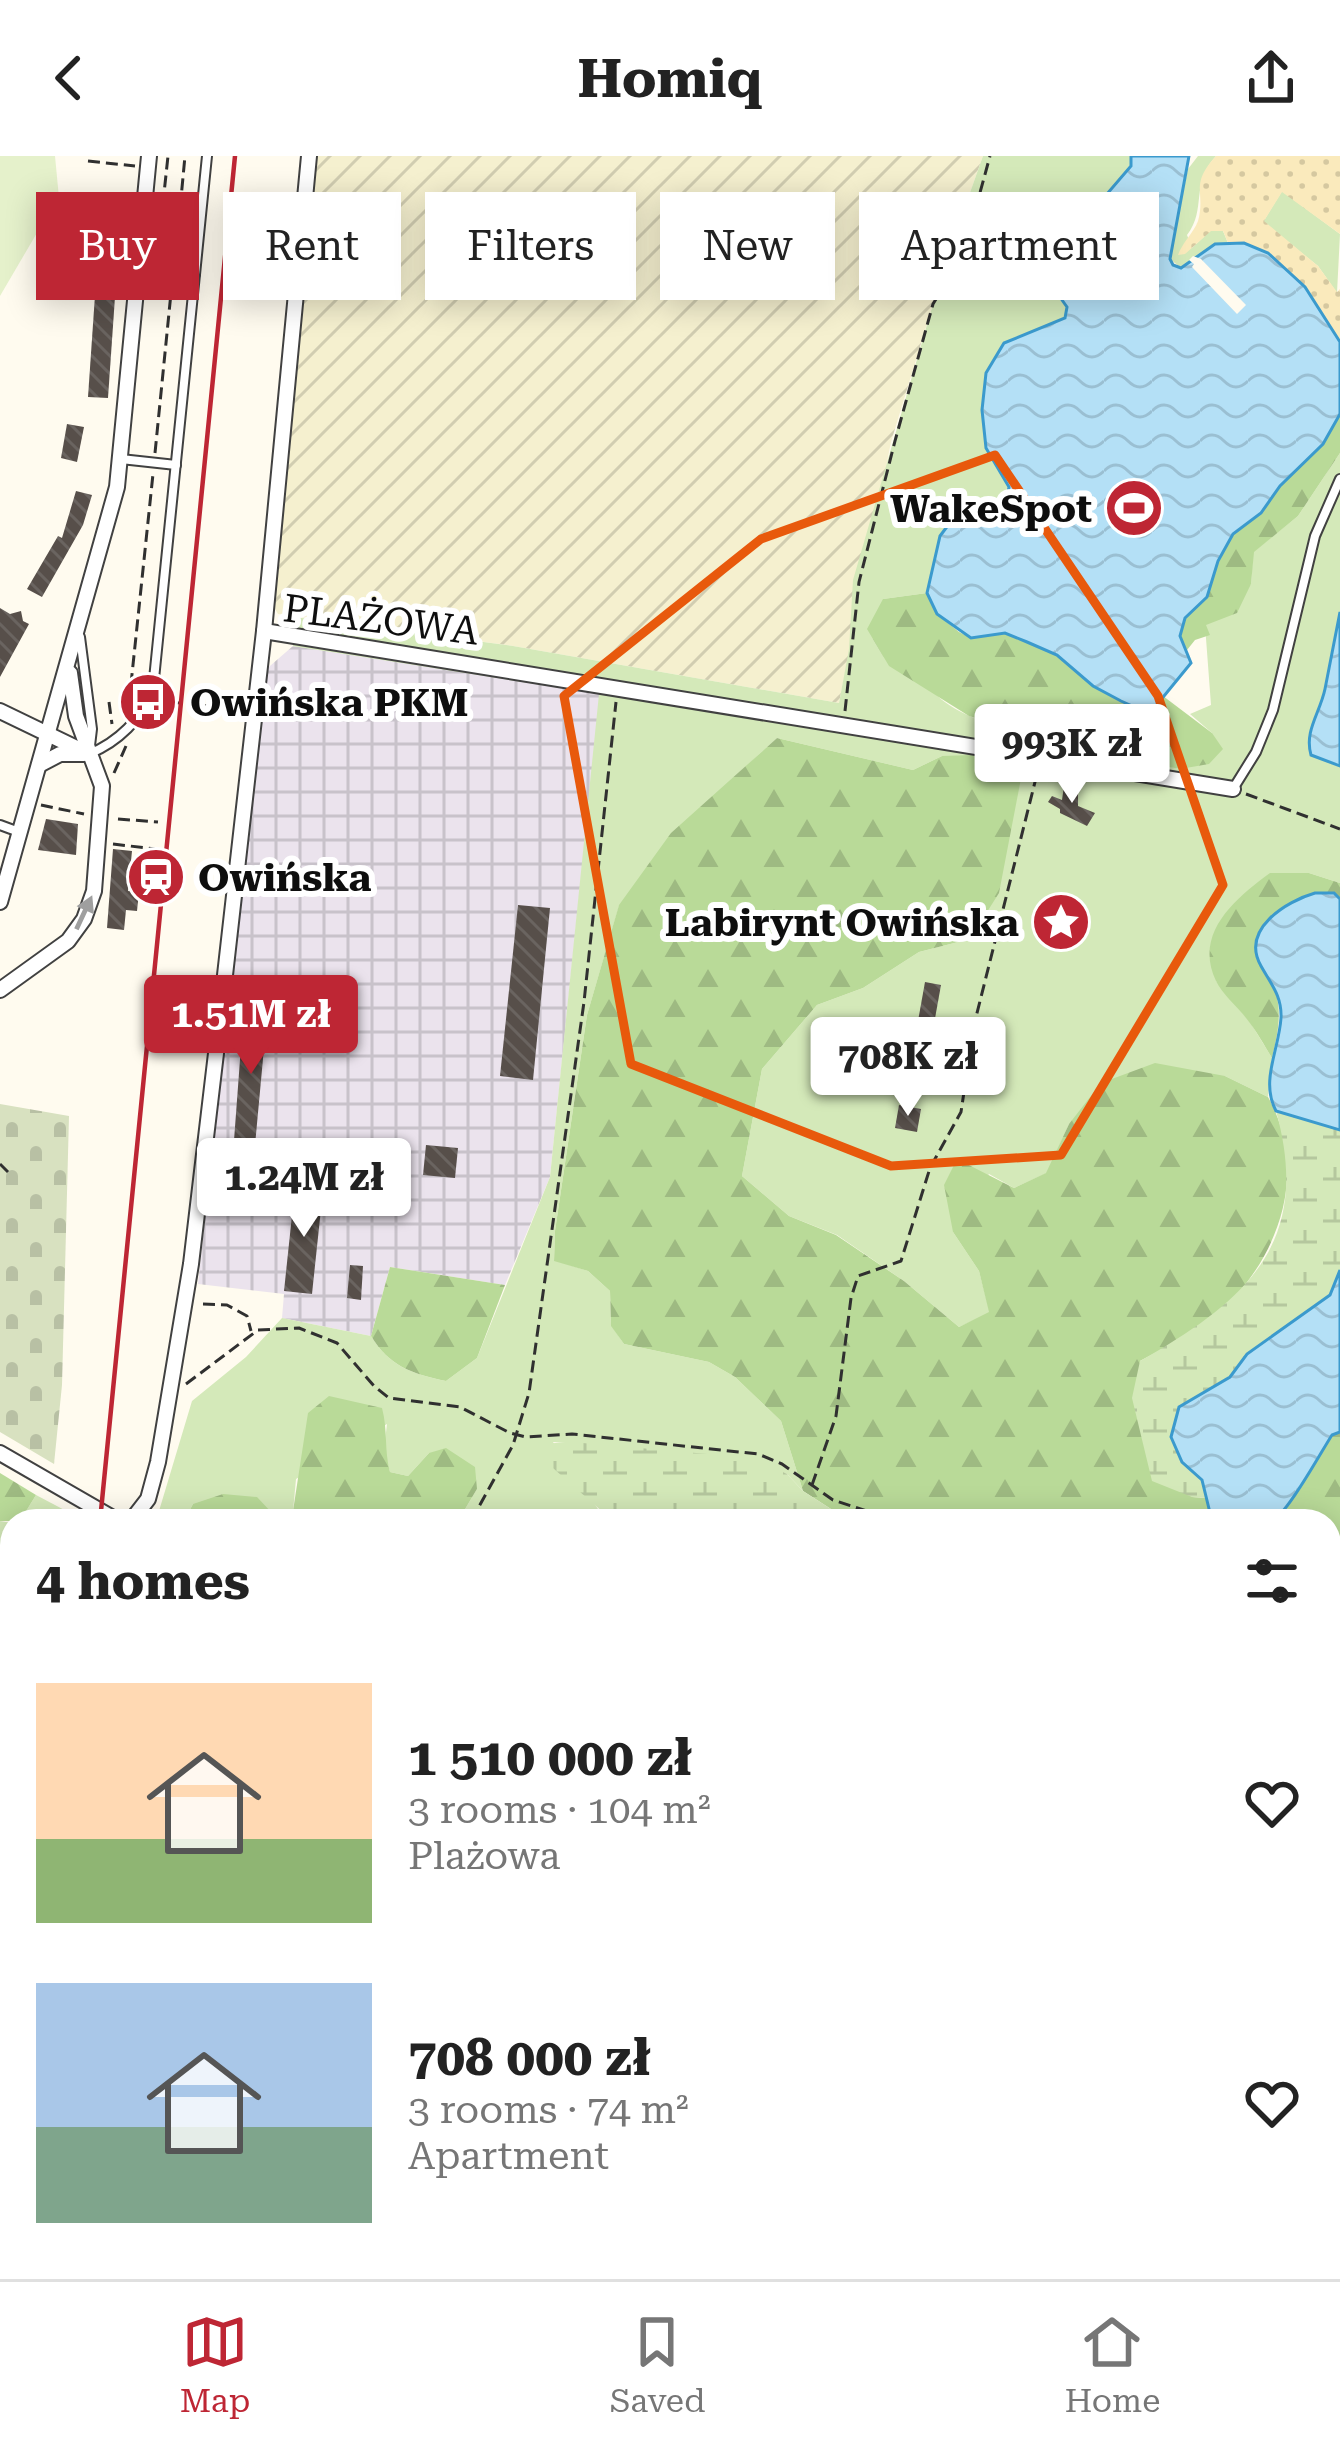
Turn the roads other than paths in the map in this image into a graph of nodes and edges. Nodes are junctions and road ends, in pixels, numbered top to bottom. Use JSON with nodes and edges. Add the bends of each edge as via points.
{"nodes":[{"id":1,"x":207,"y":156,"type":"edge"},
{"id":2,"x":309,"y":156,"type":"edge"},
{"id":3,"x":148,"y":161,"type":"edge"},
{"id":4,"x":147,"y":192,"type":"edge"},
{"id":5,"x":199,"y":235,"type":"edge"},
{"id":6,"x":142,"y":300,"type":"edge"},
{"id":7,"x":192,"y":300,"type":"edge"},
{"id":8,"x":122,"y":459,"type":"junction"},
{"id":9,"x":176,"y":465,"type":"junction"},
{"id":10,"x":1340,"y":478,"type":"edge"},
{"id":11,"x":79,"y":629,"type":"junction"},
{"id":12,"x":264,"y":631,"type":"junction"},
{"id":13,"x":70,"y":662,"type":"junction"},
{"id":14,"x":0,"y":711,"type":"edge"},
{"id":15,"x":47,"y":736,"type":"junction"},
{"id":16,"x":89,"y":754,"type":"junction"},
{"id":17,"x":39,"y":765,"type":"junction"},
{"id":18,"x":1233,"y":789,"type":"joint"},
{"id":19,"x":0,"y":825,"type":"edge"},
{"id":20,"x":19,"y":832,"type":"junction"},
{"id":21,"x":0,"y":902,"type":"edge"},
{"id":22,"x":2,"y":987,"type":"edge"},
{"id":23,"x":0,"y":1454,"type":"edge"},
{"id":24,"x":97,"y":1509,"type":"edge"},
{"id":25,"x":139,"y":1509,"type":"edge"}],
"edges":[{"from":1,"to":5,"type":"lane"},
{"from":2,"to":12,"type":"street"},
{"from":3,"to":4,"type":"street"},
{"from":6,"to":8,"type":"street"},
{"from":7,"to":9,"type":"lane"},
{"from":8,"to":9,"type":"lane"},
{"from":8,"to":11,"type":"street"},
{"from":9,"to":16,"type":"lane","via":[[154,689],[119,737]]},
{"from":10,"to":18,"type":"lane","via":[[1315,536],[1273,710]]},
{"from":11,"to":13,"type":"street"},
{"from":11,"to":16,"type":"lane"},
{"from":12,"to":18,"type":"street","name":"PLAŻOWA"},
{"from":12,"to":25,"type":"street","name":"PLAŻOWA","via":[[185,1303],[151,1490]]},
{"from":13,"to":15,"type":"street"},
{"from":13,"to":16,"type":"street"},
{"from":14,"to":15,"type":"street"},
{"from":15,"to":16,"type":"street"},
{"from":15,"to":17,"type":"street"},
{"from":16,"to":17,"type":"street","via":[[60,754]]},
{"from":22,"to":16,"type":"street","one_way":true,"via":[[68,941],[84,919],[106,818]]},
{"from":17,"to":20,"type":"street"},
{"from":19,"to":20,"type":"lane"},
{"from":20,"to":21,"type":"street"},
{"from":23,"to":24,"type":"street"}]}
